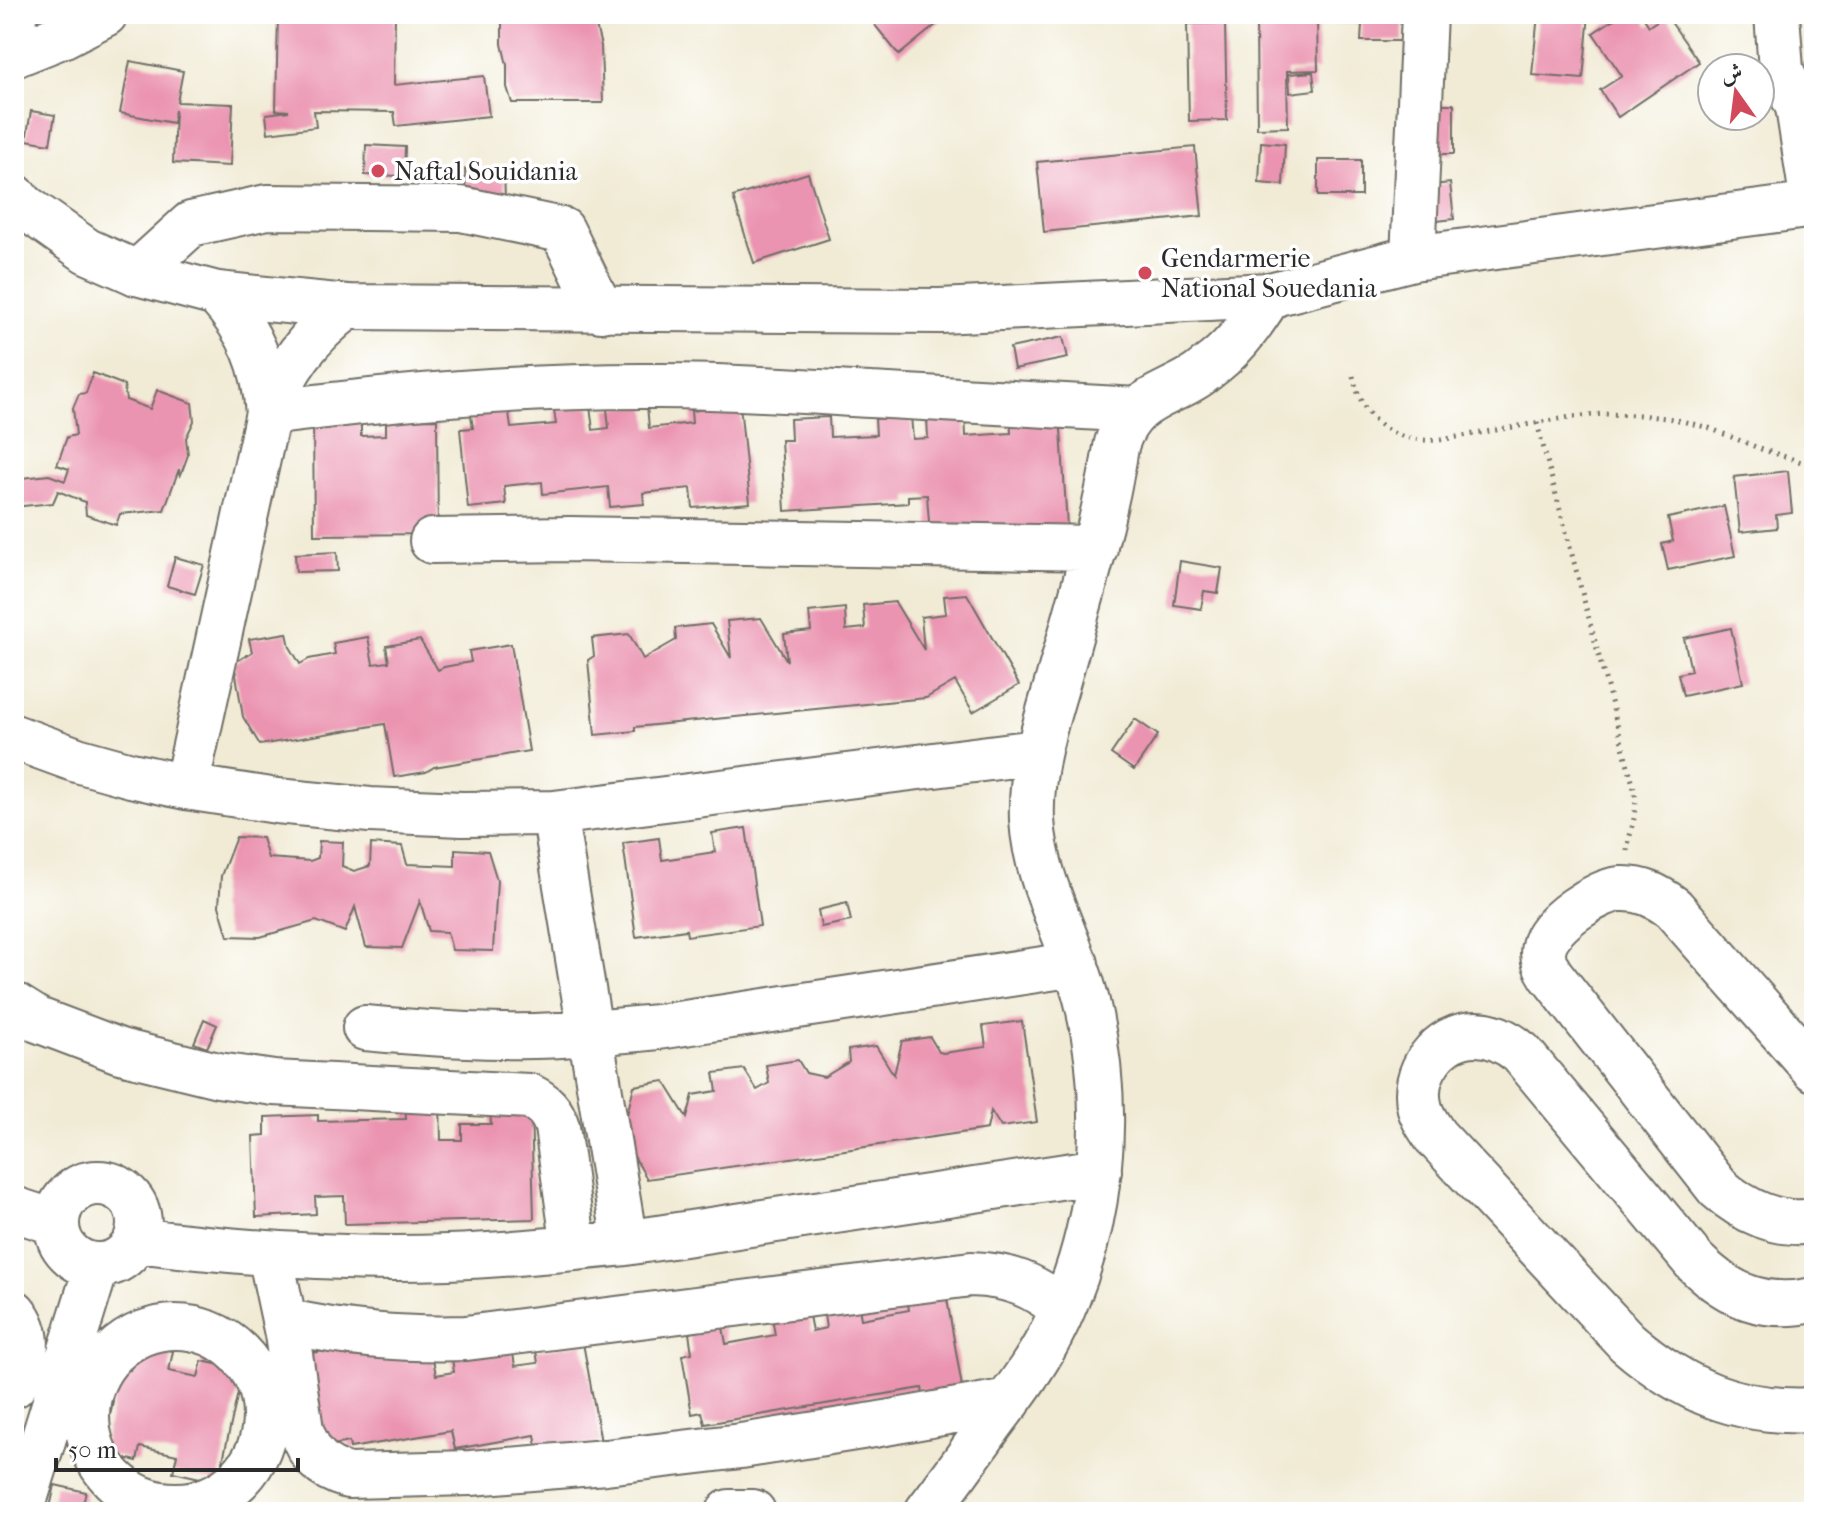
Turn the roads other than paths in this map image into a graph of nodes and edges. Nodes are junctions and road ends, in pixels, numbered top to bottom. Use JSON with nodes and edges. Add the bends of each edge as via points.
{"nodes":[{"id":1,"x":105,"y":14,"type":"edge"},
{"id":2,"x":1424,"y":14,"type":"edge"},
{"id":3,"x":1777,"y":14,"type":"edge"},
{"id":4,"x":14,"y":55,"type":"edge"},
{"id":5,"x":14,"y":196,"type":"edge"},
{"id":6,"x":1814,"y":207,"type":"edge"},
{"id":7,"x":1413,"y":258,"type":"junction"},
{"id":8,"x":137,"y":273,"type":"junction"},
{"id":9,"x":217,"y":294,"type":"junction"},
{"id":10,"x":1270,"y":295,"type":"junction"},
{"id":11,"x":347,"y":307,"type":"junction"},
{"id":12,"x":601,"y":310,"type":"junction"},
{"id":13,"x":1137,"y":410,"type":"junction"},
{"id":14,"x":268,"y":413,"type":"junction"},
{"id":15,"x":432,"y":541,"type":"dead end"},
{"id":16,"x":1095,"y":548,"type":"junction"},
{"id":17,"x":14,"y":737,"type":"edge"},
{"id":18,"x":1037,"y":752,"type":"junction"},
{"id":19,"x":186,"y":787,"type":"junction"},
{"id":20,"x":554,"y":813,"type":"junction"},
{"id":21,"x":1076,"y":964,"type":"junction"},
{"id":22,"x":14,"y":1005,"type":"edge"},
{"id":23,"x":365,"y":1028,"type":"dead end"},
{"id":24,"x":591,"y":1034,"type":"junction"},
{"id":25,"x":1814,"y":1069,"type":"edge"},
{"id":26,"x":1099,"y":1171,"type":"junction"},
{"id":27,"x":14,"y":1209,"type":"edge"},
{"id":28,"x":1814,"y":1221,"type":"edge"},
{"id":29,"x":57,"y":1223,"type":"junction"},
{"id":30,"x":136,"y":1240,"type":"junction"},
{"id":31,"x":625,"y":1243,"type":"junction"},
{"id":32,"x":574,"y":1248,"type":"junction"},
{"id":33,"x":270,"y":1254,"type":"junction"},
{"id":34,"x":97,"y":1265,"type":"junction"},
{"id":35,"x":1814,"y":1300,"type":"edge"},
{"id":36,"x":1063,"y":1309,"type":"junction"},
{"id":37,"x":14,"y":1312,"type":"edge"},
{"id":38,"x":284,"y":1321,"type":"junction"},
{"id":39,"x":78,"y":1381,"type":"junction"},
{"id":40,"x":14,"y":1385,"type":"edge"},
{"id":41,"x":1009,"y":1401,"type":"junction"},
{"id":42,"x":1814,"y":1410,"type":"edge"},
{"id":43,"x":22,"y":1490,"type":"edge"},
{"id":44,"x":729,"y":1512,"type":"edge"},
{"id":45,"x":753,"y":1512,"type":"edge"},
{"id":46,"x":927,"y":1512,"type":"edge"}],
"edges":[{"from":1,"to":4,"type":"street"},
{"from":2,"to":7,"type":"street"},
{"from":3,"to":6,"type":"street","via":[[1781,70],[1798,107]]},
{"from":5,"to":8,"type":"street","via":[[87,251]]},
{"from":6,"to":7,"type":"street"},
{"from":7,"to":10,"type":"street"},
{"from":8,"to":9,"type":"street"},
{"from":8,"to":12,"type":"street","via":[[191,224],[267,207],[461,209],[562,230]]},
{"from":9,"to":11,"type":"street"},
{"from":9,"to":14,"type":"street","via":[[235,314],[260,360]]},
{"from":10,"to":12,"type":"street","via":[[940,311]]},
{"from":10,"to":13,"type":"street","via":[[1237,342],[1216,361]]},
{"from":11,"to":12,"type":"street"},
{"from":11,"to":14,"type":"street","via":[[307,343]]},
{"from":13,"to":14,"type":"street","via":[[659,386],[463,392]]},
{"from":13,"to":16,"type":"street","via":[[1117,443]]},
{"from":14,"to":19,"type":"street"},
{"from":15,"to":16,"type":"street"},
{"from":16,"to":18,"type":"street"},
{"from":17,"to":19,"type":"street","via":[[77,760]]},
{"from":18,"to":20,"type":"street"},
{"from":18,"to":21,"type":"street","via":[[1032,825],[1037,859]]},
{"from":19,"to":20,"type":"street","via":[[370,810]]},
{"from":20,"to":24,"type":"street"},
{"from":21,"to":24,"type":"street"},
{"from":21,"to":26,"type":"street","via":[[1100,1083]]},
{"from":22,"to":32,"type":"street","via":[[38,1020],[120,1051],[218,1075],[539,1100],[557,1127]]},
{"from":23,"to":24,"type":"street","via":[[478,1036]]},
{"from":24,"to":31,"type":"street"},
{"from":25,"to":28,"type":"street","via":[[1657,896],[1638,889],[1599,893],[1548,934],[1542,955],[1545,966],[1718,1188],[1765,1217]]},
{"from":26,"to":31,"type":"street"},
{"from":26,"to":36,"type":"street","via":[[1080,1264]]},
{"from":27,"to":29,"type":"street"},
{"from":29,"to":30,"type":"street","via":[[69,1194],[99,1182],[128,1195],[139,1224]]},
{"from":29,"to":34,"type":"street","via":[[68,1252]]},
{"from":30,"to":33,"type":"street"},
{"from":30,"to":34,"type":"street","via":[[113,1262]]},
{"from":31,"to":32,"type":"street"},
{"from":32,"to":33,"type":"street","via":[[448,1257]]},
{"from":33,"to":38,"type":"street"},
{"from":34,"to":39,"type":"street"},
{"from":35,"to":42,"type":"street","via":[[1754,1300],[1712,1279],[1508,1042],[1474,1034],[1457,1037],[1430,1057],[1418,1089],[1425,1122],[1627,1342],[1703,1393],[1762,1409]]},
{"from":36,"to":38,"type":"street","via":[[1030,1286],[971,1274],[466,1338],[356,1335]]},
{"from":36,"to":41,"type":"street"},
{"from":37,"to":40,"type":"street","via":[[27,1346]]},
{"from":38,"to":41,"type":"street","via":[[306,1443],[323,1465],[348,1476],[606,1462],[741,1446]]},
{"from":39,"to":39,"type":"street","via":[[100,1370],[135,1337],[167,1328],[207,1333],[241,1356],[258,1383],[265,1416],[259,1448],[242,1475],[216,1495],[184,1504],[152,1502],[136,1496],[100,1463],[93,1449],[88,1401]]},
{"from":39,"to":43,"type":"street"},
{"from":41,"to":46,"type":"street"},
{"from":44,"to":45,"type":"street"}]}
